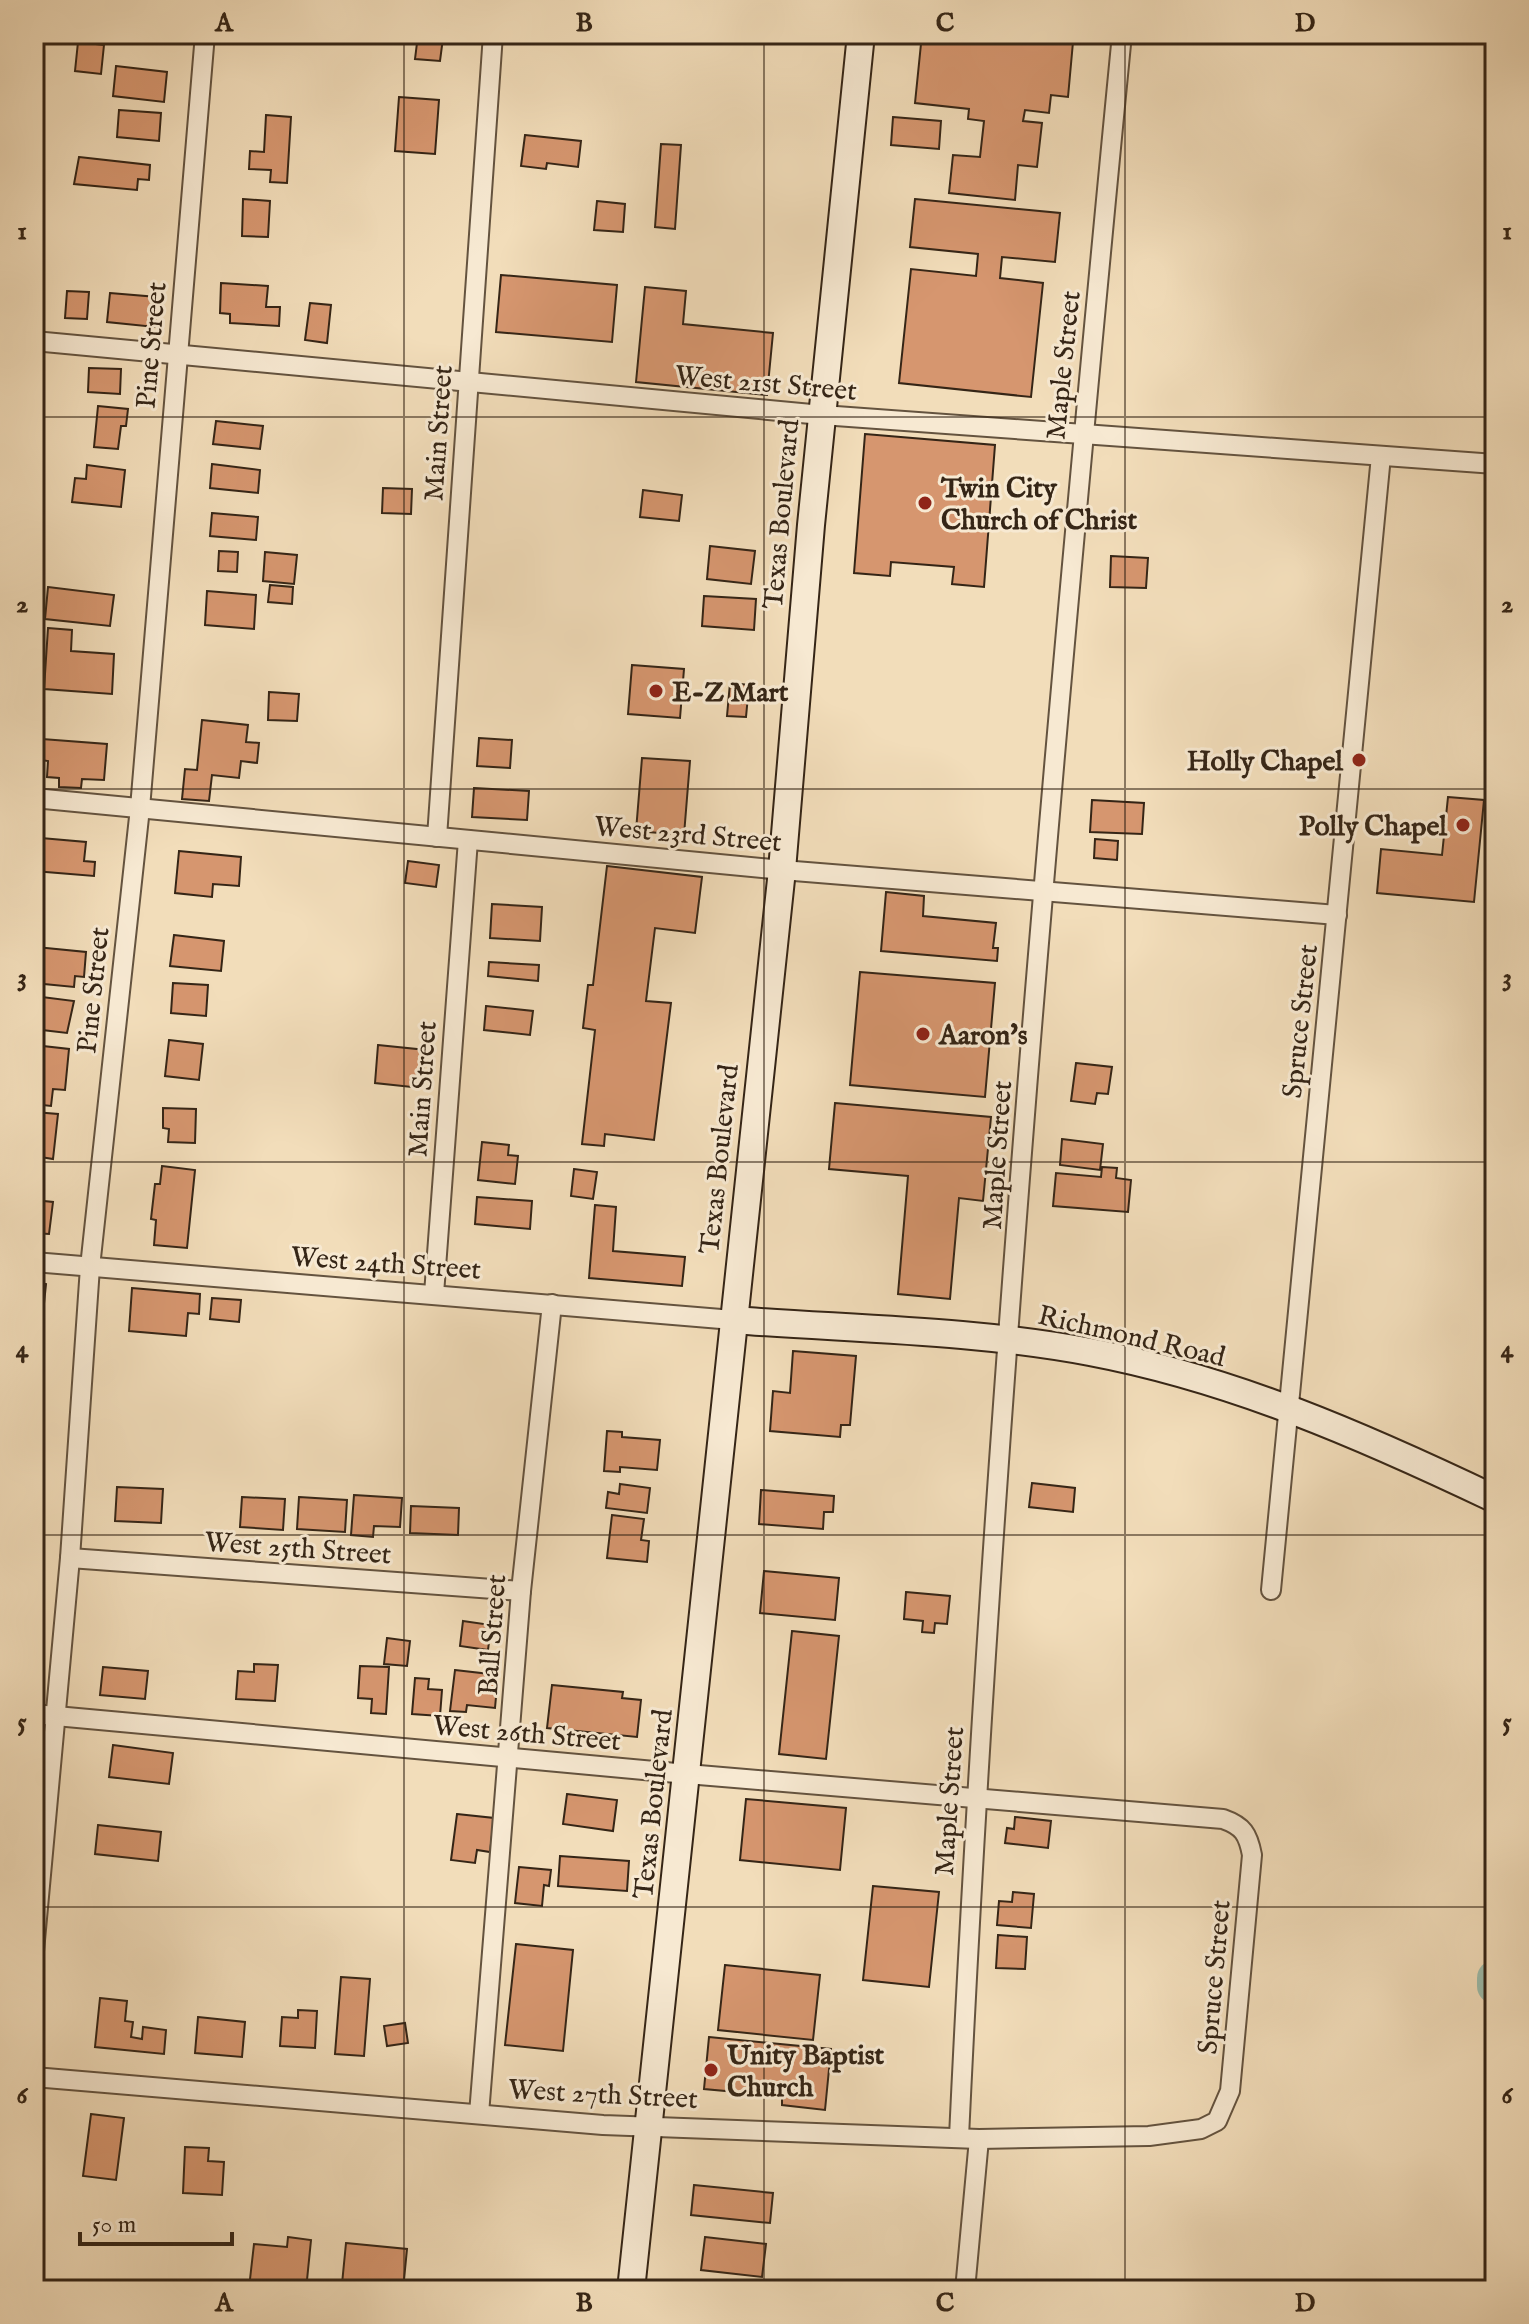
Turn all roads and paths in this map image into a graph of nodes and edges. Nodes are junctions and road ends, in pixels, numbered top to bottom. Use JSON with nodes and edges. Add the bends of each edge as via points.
{"nodes":[{"id":1,"x":205,"y":34,"type":"edge"},
{"id":2,"x":493,"y":34,"type":"edge"},
{"id":3,"x":861,"y":34,"type":"edge"},
{"id":4,"x":1122,"y":34,"type":"edge"},
{"id":5,"x":34,"y":341,"type":"edge"},
{"id":6,"x":177,"y":354,"type":"junction"},
{"id":7,"x":469,"y":383,"type":"junction"},
{"id":8,"x":822,"y":415,"type":"junction"},
{"id":9,"x":1083,"y":433,"type":"junction"},
{"id":10,"x":1381,"y":456,"type":"junction"},
{"id":11,"x":1495,"y":464,"type":"edge"},
{"id":12,"x":34,"y":798,"type":"edge"},
{"id":13,"x":140,"y":808,"type":"junction"},
{"id":14,"x":437,"y":837,"type":"junction"},
{"id":15,"x":468,"y":840,"type":"junction"},
{"id":16,"x":782,"y":870,"type":"junction"},
{"id":17,"x":1043,"y":891,"type":"junction"},
{"id":18,"x":1337,"y":915,"type":"junction"},
{"id":19,"x":34,"y":1262,"type":"edge"},
{"id":20,"x":90,"y":1267,"type":"junction"},
{"id":21,"x":434,"y":1294,"type":"junction"},
{"id":22,"x":552,"y":1304,"type":"junction"},
{"id":23,"x":733,"y":1320,"type":"junction"},
{"id":24,"x":1011,"y":1341,"type":"junction"},
{"id":25,"x":1289,"y":1408,"type":"junction"},
{"id":26,"x":1495,"y":1499,"type":"edge"},
{"id":27,"x":70,"y":1558,"type":"junction"},
{"id":28,"x":1271,"y":1590,"type":"dead end"},
{"id":29,"x":521,"y":1591,"type":"junction"},
{"id":30,"x":34,"y":1714,"type":"edge"},
{"id":31,"x":53,"y":1716,"type":"junction"},
{"id":32,"x":510,"y":1759,"type":"junction"},
{"id":33,"x":687,"y":1774,"type":"junction"},
{"id":34,"x":975,"y":1797,"type":"junction"},
{"id":35,"x":1248,"y":1835,"type":"joint"},
{"id":36,"x":34,"y":1951,"type":"edge"},
{"id":37,"x":34,"y":2077,"type":"edge"},
{"id":38,"x":479,"y":2114,"type":"junction"},
{"id":39,"x":1217,"y":2121,"type":"joint"},
{"id":40,"x":651,"y":2126,"type":"junction"},
{"id":41,"x":959,"y":2137,"type":"junction"},
{"id":42,"x":979,"y":2139,"type":"junction"},
{"id":43,"x":631,"y":2290,"type":"edge"},
{"id":44,"x":965,"y":2290,"type":"edge"}],
"edges":[{"from":1,"to":6,"type":"street","name":"Pine Street"},
{"from":2,"to":7,"type":"street","name":"Main Street"},
{"from":3,"to":8,"type":"main road","name":"Texas Boulevard"},
{"from":4,"to":9,"type":"street","name":"Maple Street"},
{"from":5,"to":6,"type":"street","name":"West 21st Street"},
{"from":6,"to":7,"type":"street","name":"West 21st Street"},
{"from":6,"to":13,"type":"street","name":"Pine Street"},
{"from":7,"to":8,"type":"street","name":"West 21st Street"},
{"from":7,"to":14,"type":"street","name":"Main Street"},
{"from":8,"to":9,"type":"street","name":"West 21st Street"},
{"from":8,"to":16,"type":"main road","name":"Texas Boulevard"},
{"from":9,"to":10,"type":"street","name":"West 21st Street"},
{"from":9,"to":17,"type":"street","name":"Maple Street"},
{"from":10,"to":11,"type":"street","name":"West 21st Street"},
{"from":10,"to":18,"type":"street","name":"Spruce Street"},
{"from":12,"to":13,"type":"street","name":"West 23rd Street"},
{"from":13,"to":14,"type":"street","name":"West 23rd Street"},
{"from":13,"to":20,"type":"street","name":"Pine Street"},
{"from":14,"to":15,"type":"street","name":"West 23rd Street"},
{"from":15,"to":16,"type":"street","name":"West 23rd Street"},
{"from":15,"to":21,"type":"street","name":"Main Street"},
{"from":16,"to":17,"type":"street","name":"West 23rd Street"},
{"from":16,"to":23,"type":"main road","name":"Texas Boulevard"},
{"from":17,"to":18,"type":"street","name":"West 23rd Street"},
{"from":17,"to":24,"type":"street","name":"Maple Street"},
{"from":18,"to":25,"type":"street","name":"Spruce Street"},
{"from":19,"to":20,"type":"street","name":"West 24th Street"},
{"from":20,"to":21,"type":"street","name":"West 24th Street"},
{"from":20,"to":27,"type":"street","name":"Pine Street"},
{"from":21,"to":22,"type":"street","name":"West 24th Street"},
{"from":22,"to":23,"type":"street","name":"West 24th Street"},
{"from":22,"to":29,"type":"street","name":"Ball Street"},
{"from":23,"to":24,"type":"main road","name":"Richmond Road"},
{"from":23,"to":33,"type":"main road","name":"Texas Boulevard"},
{"from":24,"to":25,"type":"main road","name":"Richmond Road","via":[[1167,1370]]},
{"from":24,"to":34,"type":"street","name":"Maple Street"},
{"from":25,"to":26,"type":"main road","name":"Richmond Road"},
{"from":25,"to":28,"type":"street","name":"Spruce Street"},
{"from":27,"to":29,"type":"street","name":"West 25th Street"},
{"from":27,"to":31,"type":"street","name":"Pine Street"},
{"from":29,"to":32,"type":"street","name":"Ball Street"},
{"from":30,"to":31,"type":"street","name":"West 26th Street"},
{"from":31,"to":32,"type":"street","name":"West 26th Street"},
{"from":31,"to":36,"type":"street","name":"Pine Street"},
{"from":32,"to":33,"type":"street","name":"West 26th Street"},
{"from":32,"to":38,"type":"street","name":"Ball Street"},
{"from":33,"to":34,"type":"street","name":"West 26th Street"},
{"from":33,"to":40,"type":"main road","name":"Texas Boulevard"},
{"from":34,"to":35,"type":"street","name":"West 26th Street","via":[[1223,1819]]},
{"from":34,"to":41,"type":"street","name":"Maple Street"},
{"from":35,"to":39,"type":"street","name":"Spruce Street","via":[[1252,1855],[1230,2091]]},
{"from":37,"to":38,"type":"street","name":"West 27th Street"},
{"from":38,"to":40,"type":"street","name":"West 27th Street"},
{"from":39,"to":42,"type":"street","name":"West 27th Street","via":[[1201,2129],[1149,2136]]},
{"from":40,"to":41,"type":"street","name":"West 27th Street"},
{"from":40,"to":43,"type":"main road","name":"Texas Boulevard"},
{"from":41,"to":42,"type":"street","name":"West 27th Street"},
{"from":42,"to":44,"type":"street"}]}
